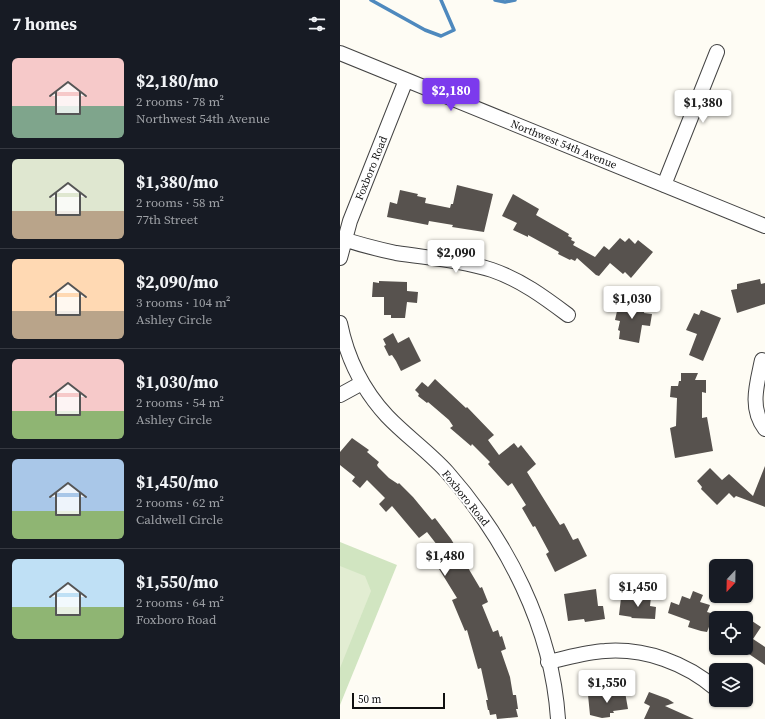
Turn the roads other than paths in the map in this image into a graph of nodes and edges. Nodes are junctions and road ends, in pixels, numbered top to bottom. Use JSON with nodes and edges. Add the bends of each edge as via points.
{"nodes":[{"id":1,"x":717,"y":52,"type":"dead end"},
{"id":2,"x":340,"y":53,"type":"edge"},
{"id":3,"x":406,"y":80,"type":"junction"},
{"id":4,"x":664,"y":185,"type":"junction"},
{"id":5,"x":765,"y":226,"type":"edge"},
{"id":6,"x":342,"y":239,"type":"edge"},
{"id":7,"x":340,"y":258,"type":"edge"},
{"id":8,"x":568,"y":315,"type":"dead end"},
{"id":9,"x":340,"y":323,"type":"edge"},
{"id":10,"x":762,"y":360,"type":"dead end"},
{"id":11,"x":362,"y":383,"type":"junction"},
{"id":12,"x":340,"y":395,"type":"edge"},
{"id":13,"x":765,"y":429,"type":"edge"},
{"id":14,"x":548,"y":662,"type":"junction"},
{"id":15,"x":709,"y":684,"type":"edge"},
{"id":16,"x":558,"y":719,"type":"edge"}],
"edges":[{"from":1,"to":4,"type":"street"},
{"from":2,"to":3,"type":"street","name":"Northwest 54th Avenue"},
{"from":3,"to":4,"type":"street","name":"Northwest 54th Avenue"},
{"from":3,"to":6,"type":"street","name":"Foxboro Road"},
{"from":4,"to":5,"type":"street","name":"Northwest 54th Avenue"},
{"from":6,"to":7,"type":"street","name":"Foxboro Road"},
{"from":6,"to":8,"type":"street","via":[[395,252],[466,263],[492,270],[517,280]]},
{"from":9,"to":11,"type":"street","name":"Foxboro Road","via":[[351,362]]},
{"from":10,"to":13,"type":"street","via":[[755,388],[755,402],[758,416]]},
{"from":11,"to":12,"type":"street"},
{"from":11,"to":14,"type":"street","name":"Foxboro Road","via":[[388,417],[446,471],[490,527],[508,556],[524,590]]},
{"from":14,"to":15,"type":"street","via":[[605,651],[627,651],[669,660]]},
{"from":14,"to":16,"type":"street","name":"Foxboro Road"}]}
